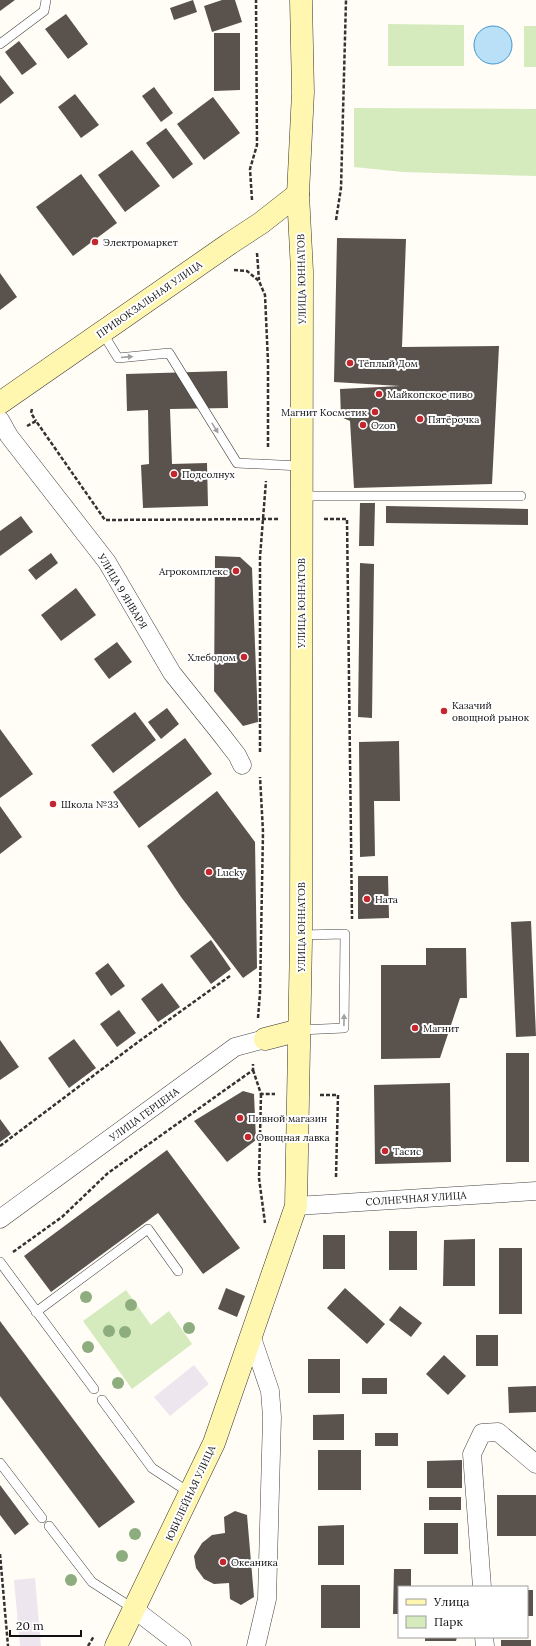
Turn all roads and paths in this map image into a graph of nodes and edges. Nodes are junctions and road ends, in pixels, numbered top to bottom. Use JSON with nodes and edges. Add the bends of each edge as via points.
{"nodes":[{"id":1,"x":46,"y":0,"type":"edge"},
{"id":2,"x":256,"y":0,"type":"edge"},
{"id":3,"x":301,"y":0,"type":"edge"},
{"id":4,"x":346,"y":0,"type":"edge"},
{"id":5,"x":0,"y":44,"type":"edge"},
{"id":6,"x":298,"y":194,"type":"junction"},
{"id":7,"x":336,"y":220,"type":"dead end"},
{"id":8,"x":255,"y":227,"type":"junction"},
{"id":9,"x":228,"y":271,"type":"dead end"},
{"id":10,"x":259,"y":281,"type":"junction"},
{"id":11,"x":102,"y":332,"type":"junction"},
{"id":12,"x":0,"y":403,"type":"edge"},
{"id":13,"x":33,"y":403,"type":"dead end"},
{"id":14,"x":0,"y":420,"type":"edge"},
{"id":15,"x":36,"y":420,"type":"junction"},
{"id":16,"x":10,"y":436,"type":"junction"},
{"id":17,"x":268,"y":465,"type":"junction"},
{"id":18,"x":301,"y":466,"type":"junction"},
{"id":19,"x":301,"y":496,"type":"junction"},
{"id":20,"x":521,"y":496,"type":"dead end"},
{"id":21,"x":263,"y":518,"type":"junction"},
{"id":22,"x":301,"y":519,"type":"junction"},
{"id":23,"x":260,"y":756,"type":"dead end"},
{"id":24,"x":242,"y":765,"type":"dead end"},
{"id":25,"x":260,"y":772,"type":"dead end"},
{"id":26,"x":263,"y":832,"type":"dead end"},
{"id":27,"x":352,"y":926,"type":"dead end"},
{"id":28,"x":301,"y":935,"type":"junction"},
{"id":29,"x":230,"y":976,"type":"dead end"},
{"id":30,"x":300,"y":1030,"type":"junction"},
{"id":31,"x":265,"y":1039,"type":"joint"},
{"id":32,"x":261,"y":1094,"type":"dead end"},
{"id":33,"x":0,"y":1146,"type":"edge"},
{"id":34,"x":536,"y":1191,"type":"edge"},
{"id":35,"x":296,"y":1206,"type":"junction"},
{"id":36,"x":0,"y":1220,"type":"edge"},
{"id":37,"x":265,"y":1225,"type":"dead end"},
{"id":38,"x":0,"y":1262,"type":"edge"},
{"id":39,"x":178,"y":1271,"type":"dead end"},
{"id":40,"x":36,"y":1312,"type":"junction"},
{"id":41,"x":251,"y":1335,"type":"junction"},
{"id":42,"x":94,"y":1389,"type":"dead end"},
{"id":43,"x":102,"y":1400,"type":"dead end"},
{"id":44,"x":0,"y":1463,"type":"edge"},
{"id":45,"x":536,"y":1464,"type":"edge"},
{"id":46,"x":190,"y":1493,"type":"junction"},
{"id":47,"x":42,"y":1518,"type":"dead end"},
{"id":48,"x":48,"y":1526,"type":"dead end"},
{"id":49,"x":0,"y":1554,"type":"edge"},
{"id":50,"x":482,"y":1586,"type":"edge"},
{"id":51,"x":134,"y":1609,"type":"junction"},
{"id":52,"x":95,"y":1634,"type":"dead end"},
{"id":53,"x":8,"y":1646,"type":"edge"},
{"id":54,"x":88,"y":1646,"type":"edge"},
{"id":55,"x":116,"y":1646,"type":"edge"},
{"id":56,"x":182,"y":1646,"type":"edge"},
{"id":57,"x":256,"y":1646,"type":"edge"}],
"edges":[{"from":1,"to":5,"type":"lane","via":[[44,11]]},
{"from":2,"to":8,"type":"path","via":[[257,145],[250,169]]},
{"from":3,"to":6,"type":"street","name":"УЛИЦА ЮННАТОВ","via":[[303,92]]},
{"from":4,"to":7,"type":"path","via":[[341,188]]},
{"from":6,"to":8,"type":"street","name":"ПРИВОКЗАЛЬНАЯ УЛИЦА"},
{"from":6,"to":18,"type":"street","name":"УЛИЦА ЮННАТОВ","via":[[302,271]]},
{"from":8,"to":10,"type":"path"},
{"from":8,"to":11,"type":"street","name":"ПРИВОКЗАЛЬНАЯ УЛИЦА"},
{"from":9,"to":10,"type":"path","via":[[247,271]]},
{"from":10,"to":17,"type":"path","via":[[265,295],[268,355]]},
{"from":11,"to":12,"type":"street","name":"ПРИВОКЗАЛЬНАЯ УЛИЦА"},
{"from":11,"to":17,"type":"lane","one_way":true,"via":[[118,358],[169,354],[237,464]]},
{"from":13,"to":15,"type":"path","via":[[31,413]]},
{"from":14,"to":16,"type":"street","name":"УЛИЦА 9 ЯНВАРЯ"},
{"from":15,"to":16,"type":"path"},
{"from":15,"to":21,"type":"path","via":[[105,520]]},
{"from":16,"to":24,"type":"street","name":"УЛИЦА 9 ЯНВАРЯ","via":[[107,562],[172,673],[237,755]]},
{"from":17,"to":18,"type":"lane"},
{"from":17,"to":21,"type":"path"},
{"from":18,"to":19,"type":"street","name":"УЛИЦА ЮННАТОВ"},
{"from":19,"to":20,"type":"lane"},
{"from":19,"to":22,"type":"street","name":"УЛИЦА ЮННАТОВ"},
{"from":21,"to":22,"type":"path"},
{"from":21,"to":23,"type":"path","via":[[260,557]]},
{"from":22,"to":27,"type":"path","via":[[347,519]]},
{"from":22,"to":28,"type":"street","name":"УЛИЦА ЮННАТОВ"},
{"from":25,"to":26,"type":"path"},
{"from":28,"to":30,"type":"street","name":"УЛИЦА ЮННАТОВ"},
{"from":30,"to":28,"type":"lane","one_way":true,"via":[[344,1028],[345,934]]},
{"from":29,"to":33,"type":"path"},
{"from":30,"to":31,"type":"street","name":"УЛИЦА ГЕРЦЕНА"},
{"from":30,"to":35,"type":"street","name":"УЛИЦА ЮННАТОВ"},
{"from":31,"to":36,"type":"street","name":"УЛИЦА ГЕРЦЕНА","via":[[235,1047]]},
{"from":32,"to":37,"type":"path","via":[[259,1178]]},
{"from":34,"to":35,"type":"street","name":"СОЛНЕЧНАЯ УЛИЦА"},
{"from":35,"to":41,"type":"street","name":"ЮБИЛЕЙНАЯ УЛИЦА"},
{"from":38,"to":40,"type":"lane"},
{"from":39,"to":40,"type":"lane","via":[[148,1229]]},
{"from":40,"to":42,"type":"lane"},
{"from":41,"to":46,"type":"street","name":"ЮБИЛЕЙНАЯ УЛИЦА","via":[[214,1443]]},
{"from":41,"to":57,"type":"street","via":[[270,1391],[272,1417],[267,1599]]},
{"from":43,"to":46,"type":"lane","via":[[152,1468]]},
{"from":44,"to":47,"type":"lane"},
{"from":45,"to":50,"type":"street","via":[[498,1432],[482,1433],[472,1454]]},
{"from":46,"to":51,"type":"street","name":"ЮБИЛЕЙНАЯ УЛИЦА"},
{"from":48,"to":51,"type":"lane","via":[[92,1582]]},
{"from":49,"to":53,"type":"path"},
{"from":51,"to":55,"type":"street","name":"ЮБИЛЕЙНАЯ УЛИЦА"},
{"from":51,"to":56,"type":"street"},
{"from":52,"to":54,"type":"path"}]}
